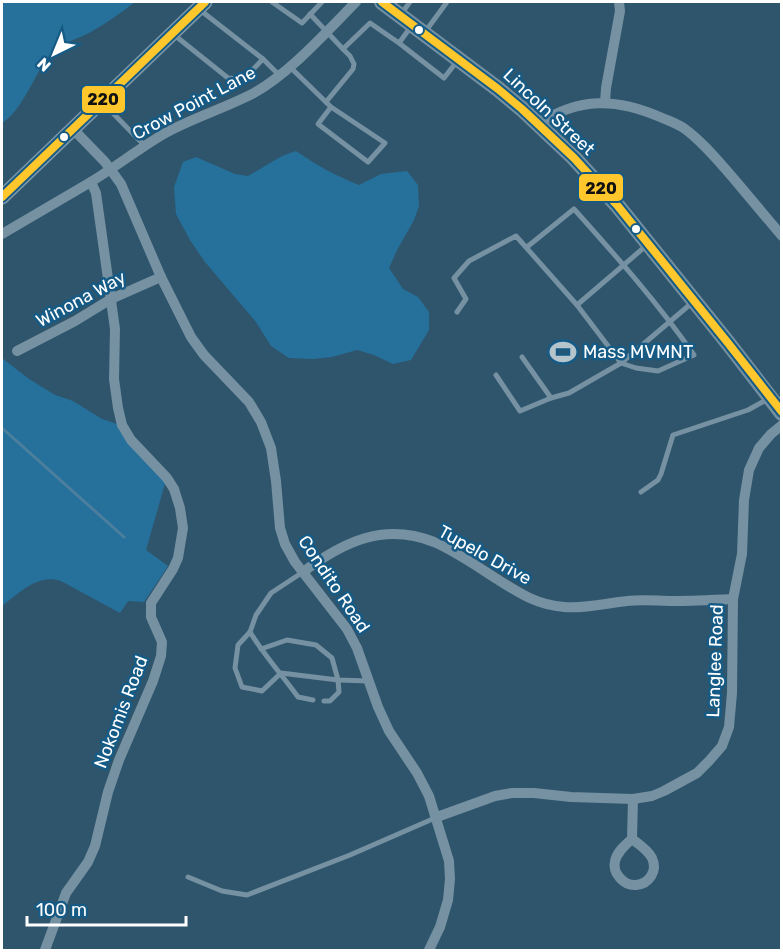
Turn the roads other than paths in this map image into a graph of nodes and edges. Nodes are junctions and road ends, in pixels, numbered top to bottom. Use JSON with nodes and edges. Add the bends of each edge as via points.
{"nodes":[{"id":1,"x":272,"y":2,"type":"edge"},
{"id":2,"x":322,"y":2,"type":"edge"},
{"id":3,"x":356,"y":2,"type":"edge"},
{"id":4,"x":382,"y":2,"type":"edge"},
{"id":5,"x":410,"y":2,"type":"edge"},
{"id":6,"x":447,"y":2,"type":"edge"},
{"id":7,"x":619,"y":2,"type":"edge"},
{"id":8,"x":202,"y":5,"type":"edge"},
{"id":9,"x":310,"y":14,"type":"junction"},
{"id":10,"x":412,"y":24,"type":"junction"},
{"id":11,"x":327,"y":31,"type":"junction"},
{"id":12,"x":172,"y":33,"type":"junction"},
{"id":13,"x":399,"y":43,"type":"junction"},
{"id":14,"x":343,"y":49,"type":"junction"},
{"id":15,"x":263,"y":59,"type":"junction"},
{"id":16,"x":458,"y":59,"type":"junction"},
{"id":17,"x":290,"y":66,"type":"junction"},
{"id":18,"x":279,"y":75,"type":"junction"},
{"id":19,"x":102,"y":101,"type":"junction"},
{"id":20,"x":605,"y":102,"type":"junction"},
{"id":21,"x":328,"y":104,"type":"junction"},
{"id":22,"x":538,"y":124,"type":"junction"},
{"id":23,"x":73,"y":129,"type":"junction"},
{"id":24,"x":145,"y":146,"type":"junction"},
{"id":25,"x":110,"y":169,"type":"junction"},
{"id":26,"x":91,"y":182,"type":"junction"},
{"id":27,"x":2,"y":197,"type":"edge"},
{"id":28,"x":2,"y":234,"type":"edge"},
{"id":29,"x":782,"y":236,"type":"edge"},
{"id":30,"x":648,"y":244,"type":"junction"},
{"id":31,"x":527,"y":247,"type":"junction"},
{"id":32,"x":623,"y":265,"type":"junction"},
{"id":33,"x":161,"y":277,"type":"junction"},
{"id":34,"x":111,"y":299,"type":"junction"},
{"id":35,"x":694,"y":301,"type":"junction"},
{"id":36,"x":577,"y":304,"type":"junction"},
{"id":37,"x":456,"y":312,"type":"dead end"},
{"id":38,"x":670,"y":321,"type":"junction"},
{"id":39,"x":17,"y":351,"type":"dead end"},
{"id":40,"x":522,"y":357,"type":"dead end"},
{"id":41,"x":621,"y":363,"type":"junction"},
{"id":42,"x":496,"y":375,"type":"dead end"},
{"id":43,"x":551,"y":398,"type":"junction"},
{"id":44,"x":770,"y":398,"type":"junction"},
{"id":45,"x":782,"y":413,"type":"edge"},
{"id":46,"x":782,"y":425,"type":"edge"},
{"id":47,"x":641,"y":492,"type":"dead end"},
{"id":48,"x":303,"y":572,"type":"junction"},
{"id":49,"x":733,"y":599,"type":"junction"},
{"id":50,"x":250,"y":632,"type":"junction"},
{"id":51,"x":261,"y":649,"type":"junction"},
{"id":52,"x":281,"y":673,"type":"junction"},
{"id":53,"x":338,"y":680,"type":"junction"},
{"id":54,"x":369,"y":681,"type":"junction"},
{"id":55,"x":313,"y":700,"type":"dead end"},
{"id":56,"x":324,"y":701,"type":"dead end"},
{"id":57,"x":633,"y":799,"type":"junction"},
{"id":58,"x":437,"y":818,"type":"junction"},
{"id":59,"x":632,"y":839,"type":"dead end"},
{"id":60,"x":188,"y":878,"type":"dead end"},
{"id":61,"x":45,"y":951,"type":"edge"},
{"id":62,"x":429,"y":951,"type":"edge"}],
"edges":[{"from":1,"to":9,"type":"lane","via":[[302,23]]},
{"from":2,"to":9,"type":"lane"},
{"from":3,"to":11,"type":"street","name":"Crow Point Lane"},
{"from":4,"to":10,"type":"main road","name":"Lincoln Street"},
{"from":5,"to":10,"type":"lane"},
{"from":6,"to":10,"type":"lane"},
{"from":7,"to":20,"type":"street"},
{"from":8,"to":12,"type":"street"},
{"from":8,"to":15,"type":"lane"},
{"from":9,"to":11,"type":"lane"},
{"from":10,"to":13,"type":"lane"},
{"from":10,"to":16,"type":"main road","name":"Lincoln Street"},
{"from":11,"to":14,"type":"lane"},
{"from":11,"to":17,"type":"street","name":"Crow Point Lane"},
{"from":12,"to":15,"type":"lane","via":[[228,78],[247,76]]},
{"from":12,"to":19,"type":"street"},
{"from":13,"to":14,"type":"lane","via":[[370,23]]},
{"from":13,"to":16,"type":"lane","via":[[444,78]]},
{"from":14,"to":21,"type":"lane","via":[[350,56],[353,69]]},
{"from":15,"to":18,"type":"lane"},
{"from":16,"to":22,"type":"main road","name":"Lincoln Street"},
{"from":17,"to":18,"type":"street","name":"Crow Point Lane"},
{"from":17,"to":21,"type":"lane"},
{"from":18,"to":24,"type":"street","name":"Crow Point Lane","via":[[253,93]]},
{"from":19,"to":23,"type":"street"},
{"from":19,"to":24,"type":"lane"},
{"from":20,"to":22,"type":"street","via":[[569,107]]},
{"from":20,"to":29,"type":"street","via":[[646,111],[684,128],[712,154]]},
{"from":21,"to":21,"type":"lane","via":[[385,143],[368,162],[318,124]]},
{"from":22,"to":30,"type":"main road","name":"Lincoln Street","via":[[617,205]]},
{"from":23,"to":25,"type":"street","name":"Condito Road"},
{"from":23,"to":27,"type":"street"},
{"from":24,"to":25,"type":"street","name":"Crow Point Lane"},
{"from":25,"to":26,"type":"street","name":"Crow Point Lane"},
{"from":25,"to":33,"type":"street","name":"Condito Road","via":[[121,184]]},
{"from":26,"to":28,"type":"street","name":"Crow Point Lane"},
{"from":26,"to":34,"type":"street","name":"Nokomis Road","via":[[96,193]]},
{"from":30,"to":32,"type":"lane"},
{"from":30,"to":35,"type":"main road","name":"Lincoln Street"},
{"from":31,"to":32,"type":"lane","via":[[574,209]]},
{"from":31,"to":36,"type":"lane"},
{"from":31,"to":37,"type":"lane","via":[[516,236],[469,261],[454,278],[466,299]]},
{"from":32,"to":36,"type":"lane"},
{"from":32,"to":38,"type":"lane"},
{"from":33,"to":34,"type":"street","name":"Winona Way"},
{"from":33,"to":48,"type":"street","name":"Condito Road","via":[[190,337],[249,402],[261,422],[271,448],[280,528]]},
{"from":34,"to":39,"type":"street","name":"Winona Way"},
{"from":34,"to":61,"type":"street","name":"Nokomis Road","via":[[116,329],[114,380],[122,425],[131,441],[174,489],[182,519],[182,539],[173,569],[151,603],[151,617],[162,642],[153,681],[119,760],[95,846],[66,893]]},
{"from":35,"to":38,"type":"lane"},
{"from":35,"to":44,"type":"main road","name":"Lincoln Street"},
{"from":36,"to":41,"type":"lane"},
{"from":38,"to":41,"type":"lane"},
{"from":38,"to":41,"type":"lane","via":[[694,355],[658,371]]},
{"from":40,"to":43,"type":"lane"},
{"from":41,"to":43,"type":"lane","via":[[569,393]]},
{"from":42,"to":43,"type":"lane","via":[[520,411]]},
{"from":44,"to":45,"type":"main road","name":"Lincoln Street"},
{"from":44,"to":47,"type":"lane","via":[[748,410],[673,435],[658,480]]},
{"from":46,"to":49,"type":"street","name":"Langlee Road","via":[[759,448],[749,470],[742,554]]},
{"from":48,"to":49,"type":"street","name":"Tupelo Drive","via":[[351,542],[392,533],[434,543],[517,593],[564,607]]},
{"from":48,"to":50,"type":"lane","via":[[271,593]]},
{"from":48,"to":54,"type":"street","name":"Condito Road","via":[[347,629]]},
{"from":49,"to":57,"type":"street","name":"Langlee Road","via":[[732,693],[729,727],[722,746],[697,773],[681,783],[652,796]]},
{"from":50,"to":51,"type":"lane"},
{"from":50,"to":52,"type":"lane","via":[[238,645],[235,668],[242,687],[262,691]]},
{"from":51,"to":52,"type":"lane"},
{"from":51,"to":53,"type":"lane","via":[[287,640],[316,645],[332,658]]},
{"from":52,"to":53,"type":"lane"},
{"from":52,"to":55,"type":"lane","via":[[298,697]]},
{"from":53,"to":54,"type":"lane"},
{"from":53,"to":56,"type":"lane","via":[[339,692],[330,701]]},
{"from":54,"to":58,"type":"street","name":"Condito Road","via":[[389,731],[421,780]]},
{"from":57,"to":58,"type":"street","name":"Langlee Road","via":[[512,793]]},
{"from":57,"to":59,"type":"street"},
{"from":58,"to":60,"type":"lane","via":[[247,894],[222,891]]},
{"from":58,"to":62,"type":"street","name":"Condito Road","via":[[450,879],[448,900]]}]}
